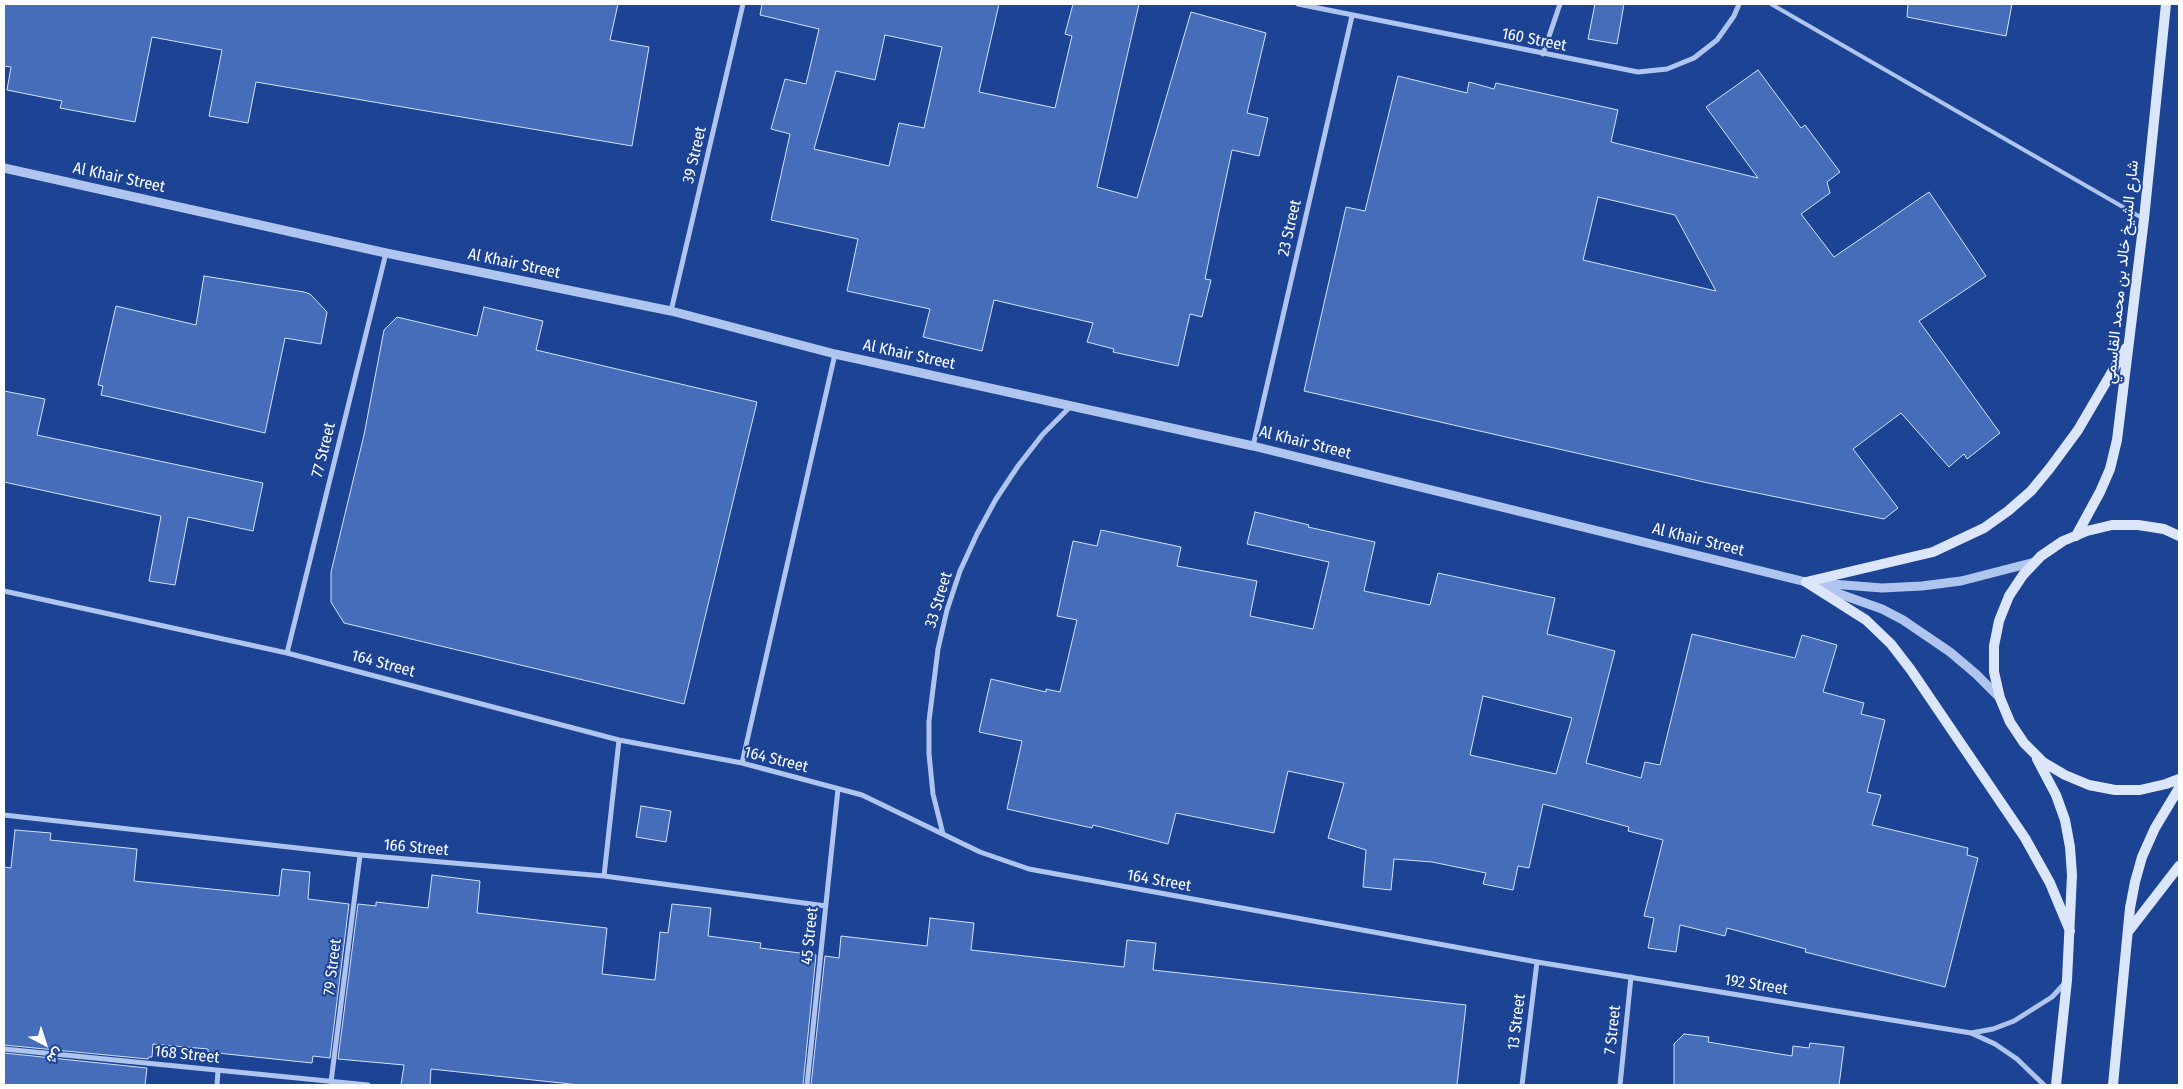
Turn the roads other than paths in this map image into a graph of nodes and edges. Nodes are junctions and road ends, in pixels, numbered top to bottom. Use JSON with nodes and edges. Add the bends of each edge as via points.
{"nodes":[{"id":1,"x":743,"y":4,"type":"edge"},
{"id":2,"x":1298,"y":4,"type":"edge"},
{"id":3,"x":1560,"y":4,"type":"edge"},
{"id":4,"x":1739,"y":4,"type":"edge"},
{"id":5,"x":1771,"y":4,"type":"edge"},
{"id":6,"x":2166,"y":4,"type":"edge"},
{"id":7,"x":1352,"y":16,"type":"junction"},
{"id":8,"x":1543,"y":54,"type":"junction"},
{"id":9,"x":4,"y":168,"type":"edge"},
{"id":10,"x":2144,"y":219,"type":"junction"},
{"id":11,"x":386,"y":253,"type":"junction"},
{"id":12,"x":671,"y":311,"type":"junction"},
{"id":13,"x":2127,"y":346,"type":"junction"},
{"id":14,"x":835,"y":354,"type":"junction"},
{"id":15,"x":1071,"y":406,"type":"junction"},
{"id":16,"x":1253,"y":446,"type":"junction"},
{"id":17,"x":2076,"y":536,"type":"junction"},
{"id":18,"x":2179,"y":536,"type":"edge"},
{"id":19,"x":2036,"y":562,"type":"junction"},
{"id":20,"x":1806,"y":582,"type":"junction"},
{"id":21,"x":4,"y":591,"type":"edge"},
{"id":22,"x":287,"y":653,"type":"junction"},
{"id":23,"x":2000,"y":698,"type":"junction"},
{"id":24,"x":619,"y":740,"type":"junction"},
{"id":25,"x":2031,"y":750,"type":"junction"},
{"id":26,"x":742,"y":763,"type":"junction"},
{"id":27,"x":2179,"y":779,"type":"edge"},
{"id":28,"x":838,"y":788,"type":"junction"},
{"id":29,"x":2179,"y":788,"type":"edge"},
{"id":30,"x":4,"y":815,"type":"edge"},
{"id":31,"x":943,"y":834,"type":"junction"},
{"id":32,"x":360,"y":855,"type":"junction"},
{"id":33,"x":2179,"y":866,"type":"edge"},
{"id":34,"x":604,"y":876,"type":"junction"},
{"id":35,"x":826,"y":906,"type":"junction"},
{"id":36,"x":2070,"y":931,"type":"junction"},
{"id":37,"x":2128,"y":933,"type":"junction"},
{"id":38,"x":1537,"y":962,"type":"junction"},
{"id":39,"x":1631,"y":977,"type":"junction"},
{"id":40,"x":2067,"y":980,"type":"junction"},
{"id":41,"x":1971,"y":1033,"type":"junction"},
{"id":42,"x":4,"y":1050,"type":"edge"},
{"id":43,"x":218,"y":1071,"type":"junction"},
{"id":44,"x":331,"y":1082,"type":"junction"},
{"id":45,"x":349,"y":1084,"type":"edge"},
{"id":46,"x":217,"y":1085,"type":"edge"},
{"id":47,"x":368,"y":1085,"type":"edge"},
{"id":48,"x":807,"y":1085,"type":"edge"},
{"id":49,"x":1522,"y":1085,"type":"edge"},
{"id":50,"x":1620,"y":1085,"type":"edge"},
{"id":51,"x":2044,"y":1085,"type":"edge"},
{"id":52,"x":2056,"y":1085,"type":"edge"},
{"id":53,"x":2113,"y":1085,"type":"edge"}],
"edges":[{"from":1,"to":12,"type":"street","name":"39 Street"},
{"from":2,"to":7,"type":"street","name":"160 Street"},
{"from":3,"to":8,"type":"street"},
{"from":4,"to":8,"type":"street","name":"160 Street","via":[[1717,40],[1694,58],[1667,69],[1638,72]]},
{"from":5,"to":10,"type":"lane"},
{"from":6,"to":10,"type":"main road","name":"شارع الشيخ خالد بن محمد القاسمي"},
{"from":7,"to":8,"type":"street","name":"160 Street"},
{"from":7,"to":16,"type":"street","name":"23 Street"},
{"from":9,"to":11,"type":"street","name":"Al Khair Street"},
{"from":10,"to":13,"type":"main road","name":"شارع الشيخ خالد بن محمد القاسمي"},
{"from":11,"to":12,"type":"street","name":"Al Khair Street"},
{"from":11,"to":22,"type":"street","name":"77 Street"},
{"from":12,"to":14,"type":"street","name":"Al Khair Street"},
{"from":13,"to":17,"type":"main road","name":"شارع الشيخ خالد بن محمد القاسمي","via":[[2122,409],[2112,459],[2100,492]]},
{"from":13,"to":20,"type":"main road","via":[[2078,430],[2031,491],[2008,511],[1984,528],[1933,552]]},
{"from":14,"to":15,"type":"street","name":"Al Khair Street"},
{"from":14,"to":26,"type":"street"},
{"from":15,"to":16,"type":"street","name":"Al Khair Street"},
{"from":15,"to":31,"type":"street","name":"33 Street","via":[[1043,434],[996,499],[967,556],[947,610],[929,721],[933,794]]},
{"from":16,"to":20,"type":"street","name":"Al Khair Street"},
{"from":17,"to":18,"type":"main road","via":[[2112,525],[2138,525]]},
{"from":17,"to":19,"type":"main road","via":[[2063,541]]},
{"from":19,"to":20,"type":"street","name":"Al Khair Street","via":[[1971,579],[1922,586],[1882,588]]},
{"from":19,"to":23,"type":"main road","via":[[2009,596],[1998,621],[1994,672]]},
{"from":20,"to":23,"type":"street","name":"Al Khair Street","via":[[1882,609],[1903,620],[1950,652]]},
{"from":20,"to":36,"type":"main road","via":[[1866,620],[1891,644],[1911,670],[2025,838],[2050,883]]},
{"from":21,"to":22,"type":"street","name":"164 Street"},
{"from":22,"to":24,"type":"street","name":"164 Street"},
{"from":23,"to":25,"type":"main road","via":[[2010,722]]},
{"from":24,"to":26,"type":"street","name":"164 Street"},
{"from":24,"to":34,"type":"street"},
{"from":25,"to":27,"type":"main road","via":[[2043,762],[2089,785],[2140,790]]},
{"from":25,"to":36,"type":"main road","via":[[2049,780],[2070,847]]},
{"from":26,"to":28,"type":"street","name":"164 Street"},
{"from":28,"to":31,"type":"street","name":"164 Street","via":[[862,795]]},
{"from":28,"to":35,"type":"street","name":"45 Street"},
{"from":29,"to":37,"type":"main road","via":[[2142,857]]},
{"from":30,"to":32,"type":"street","name":"166 Street"},
{"from":31,"to":38,"type":"street","name":"164 Street","via":[[980,852],[1038,871]]},
{"from":32,"to":34,"type":"street","name":"166 Street"},
{"from":32,"to":44,"type":"street","name":"79 Street"},
{"from":33,"to":37,"type":"main road"},
{"from":34,"to":35,"type":"street","name":"166 Street"},
{"from":35,"to":48,"type":"street","name":"45 Street"},
{"from":36,"to":40,"type":"main road"},
{"from":37,"to":53,"type":"main road"},
{"from":38,"to":39,"type":"street","name":"192 Street"},
{"from":38,"to":49,"type":"street","name":"13 Street"},
{"from":39,"to":41,"type":"street","name":"192 Street"},
{"from":39,"to":50,"type":"street","name":"7 Street"},
{"from":40,"to":41,"type":"street","name":"192 Street","via":[[2052,997],[2014,1021]]},
{"from":40,"to":52,"type":"main road"},
{"from":41,"to":51,"type":"street","name":"192 Street","via":[[2017,1059]]},
{"from":42,"to":43,"type":"street","name":"168 Street"},
{"from":43,"to":44,"type":"street","name":"168 Street"},
{"from":43,"to":46,"type":"street"},
{"from":44,"to":45,"type":"street","name":"168 Street"},
{"from":45,"to":47,"type":"street","name":"168 Street"}]}
